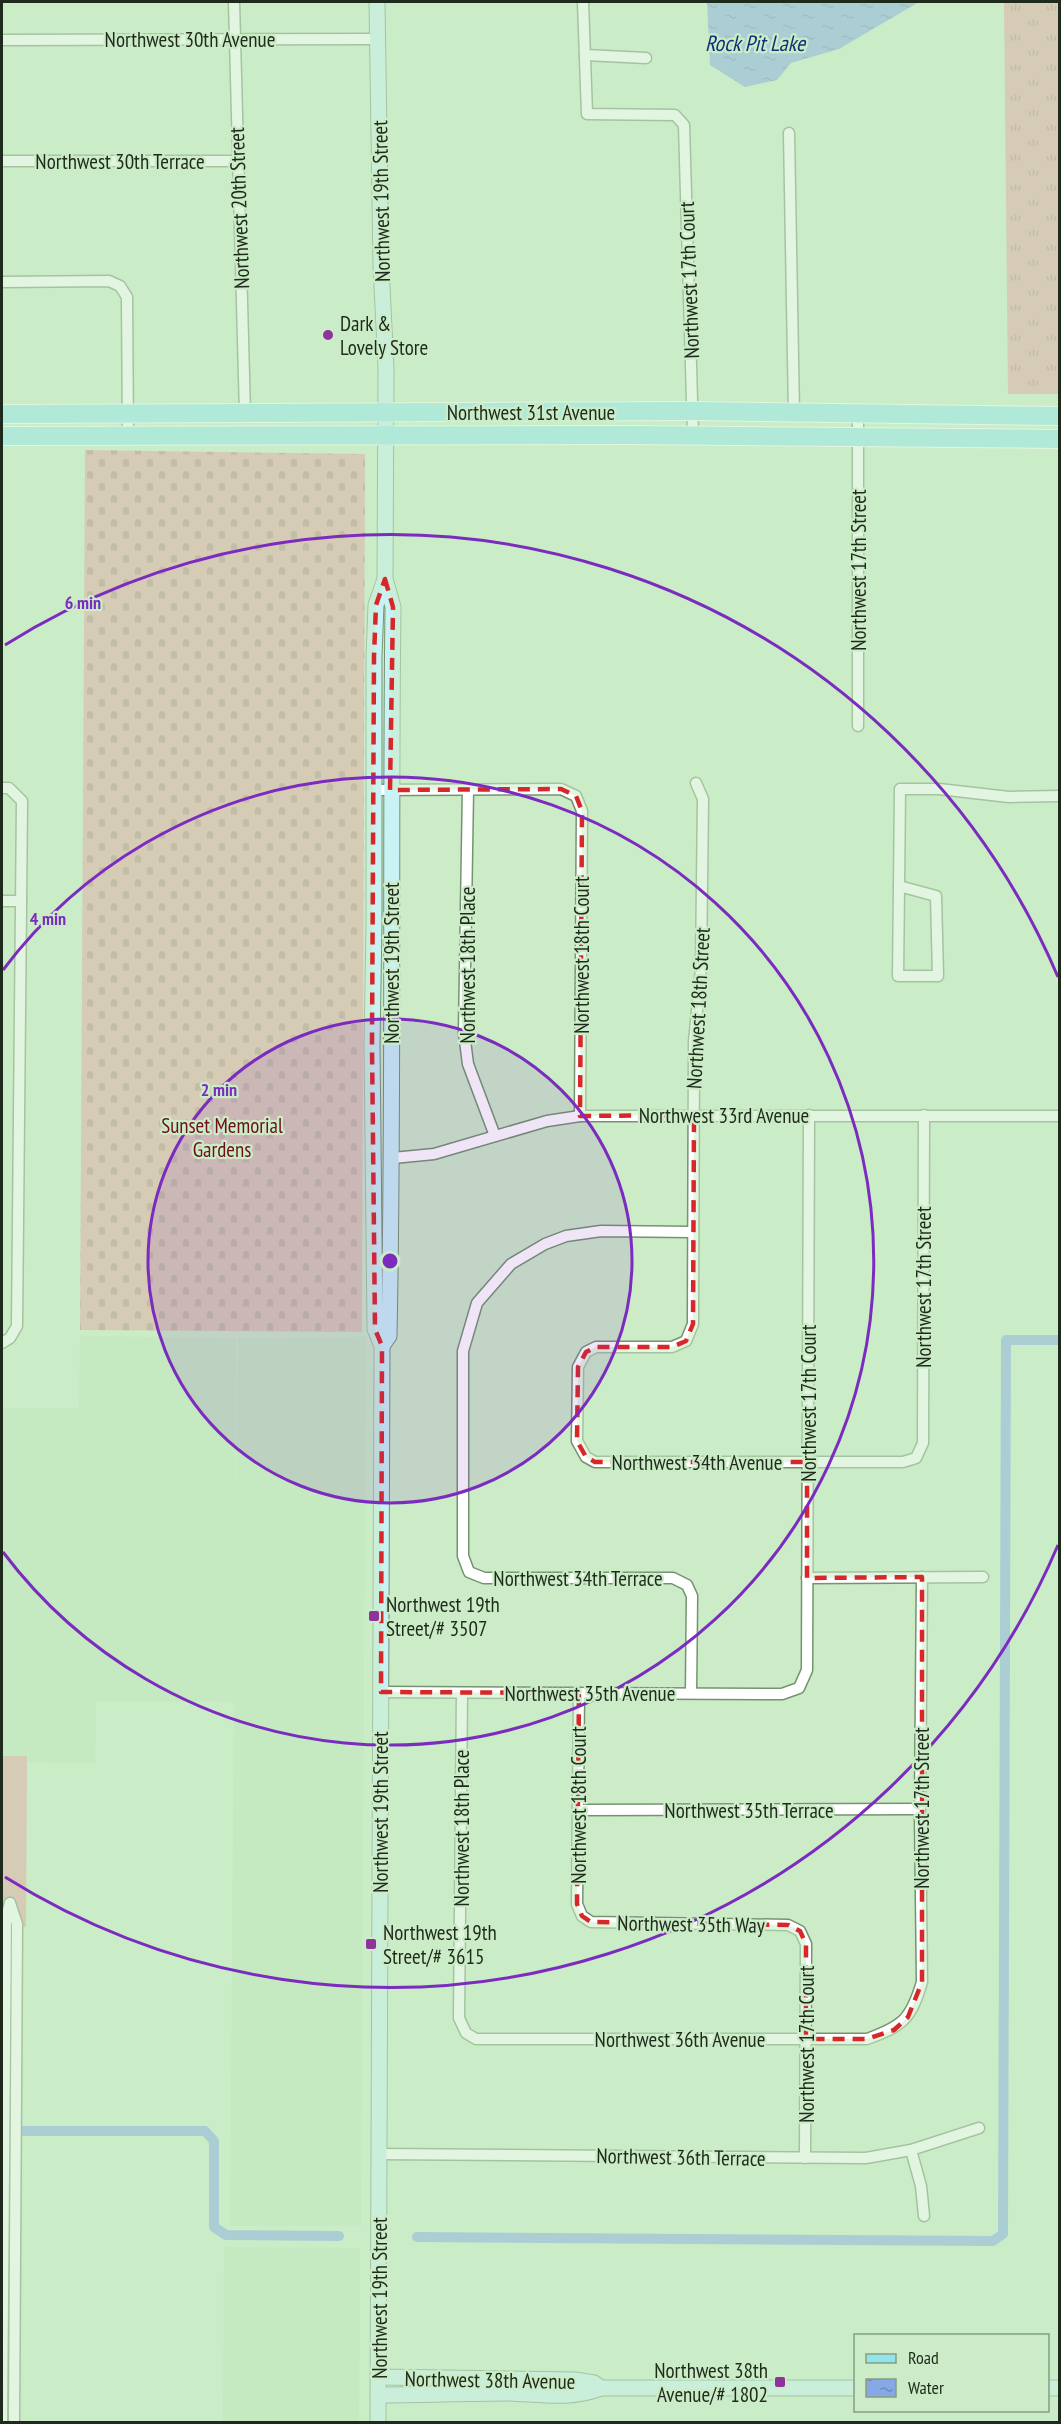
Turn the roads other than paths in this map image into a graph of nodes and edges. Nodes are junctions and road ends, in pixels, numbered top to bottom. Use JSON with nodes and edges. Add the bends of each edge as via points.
{"nodes":[{"id":1,"x":234,"y":2,"type":"edge"},
{"id":2,"x":377,"y":2,"type":"edge"},
{"id":3,"x":583,"y":2,"type":"edge"},
{"id":4,"x":235,"y":39,"type":"junction"},
{"id":5,"x":378,"y":39,"type":"junction"},
{"id":6,"x":2,"y":40,"type":"edge"},
{"id":7,"x":585,"y":55,"type":"junction"},
{"id":8,"x":646,"y":58,"type":"dead end"},
{"id":9,"x":789,"y":133,"type":"dead end"},
{"id":10,"x":2,"y":161,"type":"edge"},
{"id":11,"x":238,"y":161,"type":"junction"},
{"id":12,"x":2,"y":282,"type":"edge"},
{"id":13,"x":693,"y":411,"type":"junction"},
{"id":14,"x":386,"y":412,"type":"junction"},
{"id":15,"x":794,"y":413,"type":"junction"},
{"id":16,"x":2,"y":414,"type":"edge"},
{"id":17,"x":245,"y":414,"type":"junction"},
{"id":18,"x":858,"y":414,"type":"junction"},
{"id":19,"x":129,"y":415,"type":"junction"},
{"id":20,"x":1059,"y":416,"type":"edge"},
{"id":21,"x":386,"y":435,"type":"junction"},
{"id":22,"x":693,"y":435,"type":"junction"},
{"id":23,"x":2,"y":436,"type":"edge"},
{"id":24,"x":128,"y":436,"type":"junction"},
{"id":25,"x":858,"y":436,"type":"junction"},
{"id":26,"x":1059,"y":439,"type":"edge"},
{"id":27,"x":385,"y":579,"type":"junction"},
{"id":28,"x":858,"y":726,"type":"dead end"},
{"id":29,"x":696,"y":783,"type":"dead end"},
{"id":30,"x":5,"y":788,"type":"edge"},
{"id":31,"x":468,"y":789,"type":"junction"},
{"id":32,"x":373,"y":790,"type":"junction"},
{"id":33,"x":390,"y":790,"type":"junction"},
{"id":34,"x":1059,"y":796,"type":"edge"},
{"id":35,"x":899,"y":886,"type":"junction"},
{"id":36,"x":2,"y":901,"type":"edge"},
{"id":37,"x":21,"y":901,"type":"junction"},
{"id":38,"x":694,"y":1115,"type":"junction"},
{"id":39,"x":809,"y":1115,"type":"junction"},
{"id":40,"x":924,"y":1115,"type":"junction"},
{"id":41,"x":580,"y":1116,"type":"junction"},
{"id":42,"x":1059,"y":1116,"type":"edge"},
{"id":43,"x":495,"y":1136,"type":"junction"},
{"id":44,"x":393,"y":1158,"type":"junction"},
{"id":45,"x":693,"y":1232,"type":"junction"},
{"id":46,"x":6,"y":1341,"type":"edge"},
{"id":47,"x":382,"y":1346,"type":"junction"},
{"id":48,"x":586,"y":1457,"type":"joint"},
{"id":49,"x":916,"y":1458,"type":"joint"},
{"id":50,"x":807,"y":1462,"type":"junction"},
{"id":51,"x":922,"y":1577,"type":"junction"},
{"id":52,"x":984,"y":1577,"type":"dead end"},
{"id":53,"x":807,"y":1578,"type":"junction"},
{"id":54,"x":799,"y":1688,"type":"joint"},
{"id":55,"x":381,"y":1692,"type":"junction"},
{"id":56,"x":462,"y":1693,"type":"junction"},
{"id":57,"x":579,"y":1693,"type":"junction"},
{"id":58,"x":692,"y":1694,"type":"junction"},
{"id":59,"x":920,"y":1809,"type":"junction"},
{"id":60,"x":578,"y":1810,"type":"junction"},
{"id":61,"x":582,"y":1916,"type":"joint"},
{"id":62,"x":800,"y":1931,"type":"joint"},
{"id":63,"x":894,"y":2030,"type":"joint"},
{"id":64,"x":466,"y":2033,"type":"joint"},
{"id":65,"x":806,"y":2040,"type":"junction"},
{"id":66,"x":7,"y":2110,"type":"edge"},
{"id":67,"x":979,"y":2128,"type":"dead end"},
{"id":68,"x":911,"y":2150,"type":"junction"},
{"id":69,"x":379,"y":2154,"type":"junction"},
{"id":70,"x":805,"y":2158,"type":"junction"},
{"id":71,"x":924,"y":2216,"type":"dead end"},
{"id":72,"x":379,"y":2377,"type":"junction"},
{"id":73,"x":601,"y":2388,"type":"junction"},
{"id":74,"x":854,"y":2388,"type":"edge"},
{"id":75,"x":378,"y":2395,"type":"junction"},
{"id":76,"x":2,"y":2422,"type":"edge"},
{"id":77,"x":14,"y":2422,"type":"edge"},
{"id":78,"x":378,"y":2422,"type":"edge"}],
"edges":[{"from":1,"to":4,"type":"street","name":"Northwest 20th Street"},
{"from":2,"to":5,"type":"street","name":"Northwest 19th Street"},
{"from":3,"to":7,"type":"street"},
{"from":4,"to":5,"type":"street","name":"Northwest 30th Avenue"},
{"from":4,"to":6,"type":"street","name":"Northwest 30th Avenue"},
{"from":4,"to":11,"type":"street","name":"Northwest 20th Street"},
{"from":5,"to":14,"type":"street","name":"Northwest 19th Street"},
{"from":7,"to":8,"type":"street"},
{"from":7,"to":13,"type":"street","name":"Northwest 17th Court","via":[[587,114],[675,115],[684,125]]},
{"from":9,"to":15,"type":"street"},
{"from":10,"to":11,"type":"street","name":"Northwest 30th Terrace"},
{"from":11,"to":17,"type":"street","name":"Northwest 20th Street"},
{"from":12,"to":19,"type":"street","via":[[109,281],[120,286],[127,297]]},
{"from":13,"to":14,"type":"main road","name":"Northwest 31st Avenue"},
{"from":13,"to":15,"type":"main road","name":"Northwest 31st Avenue"},
{"from":13,"to":22,"type":"street","name":"Northwest 17th Court"},
{"from":14,"to":17,"type":"main road","name":"Northwest 31st Avenue"},
{"from":14,"to":21,"type":"street","name":"Northwest 19th Street"},
{"from":15,"to":18,"type":"main road","name":"Northwest 31st Avenue"},
{"from":16,"to":19,"type":"main road","name":"Northwest 31st Avenue"},
{"from":17,"to":19,"type":"main road","name":"Northwest 31st Avenue"},
{"from":18,"to":20,"type":"main road","name":"Northwest 31st Avenue"},
{"from":18,"to":25,"type":"street","name":"Northwest 17th Street"},
{"from":19,"to":24,"type":"street"},
{"from":21,"to":22,"type":"main road","name":"Northwest 31st Avenue"},
{"from":21,"to":24,"type":"main road","name":"Northwest 31st Avenue"},
{"from":21,"to":27,"type":"street","name":"Northwest 19th Street"},
{"from":22,"to":25,"type":"main road","name":"Northwest 31st Avenue"},
{"from":23,"to":24,"type":"main road","name":"Northwest 31st Avenue"},
{"from":25,"to":26,"type":"main road","name":"Northwest 31st Avenue"},
{"from":25,"to":28,"type":"street","name":"Northwest 17th Street"},
{"from":27,"to":32,"type":"street","name":"Northwest 19th Street","via":[[376,604]]},
{"from":27,"to":33,"type":"street","name":"Northwest 19th Street","via":[[393,607]]},
{"from":29,"to":38,"type":"street","name":"Northwest 18th Street","via":[[703,799]]},
{"from":30,"to":37,"type":"street","via":[[22,801]]},
{"from":31,"to":33,"type":"street"},
{"from":31,"to":41,"type":"street","name":"Northwest 18th Court","via":[[561,789],[576,796],[582,811]]},
{"from":31,"to":43,"type":"street","name":"Northwest 18th Place","via":[[464,1034],[468,1064]]},
{"from":32,"to":33,"type":"street"},
{"from":32,"to":47,"type":"street","name":"Northwest 19th Street","via":[[373,1218],[375,1329]]},
{"from":33,"to":44,"type":"street","name":"Northwest 19th Street"},
{"from":34,"to":35,"type":"street","via":[[1009,797],[900,789]]},
{"from":35,"to":35,"type":"street","via":[[898,976],[938,976],[936,896]]},
{"from":36,"to":37,"type":"street"},
{"from":37,"to":46,"type":"street","via":[[17,1326]]},
{"from":38,"to":39,"type":"street","name":"Northwest 33rd Avenue"},
{"from":38,"to":41,"type":"street","name":"Northwest 33rd Avenue"},
{"from":38,"to":45,"type":"street","name":"Northwest 18th Street"},
{"from":39,"to":40,"type":"street","name":"Northwest 33rd Avenue"},
{"from":39,"to":50,"type":"street","name":"Northwest 17th Court"},
{"from":40,"to":42,"type":"street","name":"Northwest 33rd Avenue"},
{"from":40,"to":49,"type":"street","name":"Northwest 17th Street","via":[[923,1443]]},
{"from":41,"to":43,"type":"street","name":"Northwest 33rd Avenue"},
{"from":43,"to":44,"type":"street","name":"Northwest 33rd Avenue","via":[[434,1154]]},
{"from":44,"to":47,"type":"street","name":"Northwest 19th Street","via":[[389,1336]]},
{"from":45,"to":48,"type":"street","name":"Northwest 18th Street","via":[[693,1324],[686,1341],[672,1347],[596,1347],[586,1352],[578,1367],[577,1441]]},
{"from":45,"to":58,"type":"street","name":"Northwest 34th Terrace","via":[[601,1231],[566,1236],[511,1264],[477,1304],[463,1351],[462,1556],[469,1572],[484,1578],[673,1578],[687,1585],[692,1596]]},
{"from":47,"to":55,"type":"street","name":"Northwest 19th Street"},
{"from":48,"to":50,"type":"street","name":"Northwest 34th Avenue","via":[[595,1462]]},
{"from":49,"to":50,"type":"street","name":"Northwest 34th Avenue","via":[[903,1462]]},
{"from":50,"to":53,"type":"street","name":"Northwest 17th Court"},
{"from":51,"to":52,"type":"street"},
{"from":51,"to":53,"type":"street"},
{"from":51,"to":59,"type":"street","name":"Northwest 17th Street"},
{"from":53,"to":54,"type":"street","name":"Northwest 17th Court","via":[[807,1671]]},
{"from":54,"to":58,"type":"street","name":"Northwest 35th Avenue","via":[[782,1694]]},
{"from":55,"to":56,"type":"street","name":"Northwest 35th Avenue"},
{"from":55,"to":69,"type":"street","name":"Northwest 19th Street"},
{"from":56,"to":57,"type":"street","name":"Northwest 35th Avenue"},
{"from":56,"to":64,"type":"street","name":"Northwest 18th Place","via":[[459,2018]]},
{"from":57,"to":58,"type":"street","name":"Northwest 35th Avenue"},
{"from":57,"to":60,"type":"street","name":"Northwest 18th Court"},
{"from":59,"to":60,"type":"street","name":"Northwest 35th Terrace"},
{"from":59,"to":63,"type":"street","name":"Northwest 17th Street","via":[[922,1982],[908,2017]]},
{"from":60,"to":61,"type":"street","name":"Northwest 18th Court","via":[[577,1904]]},
{"from":61,"to":62,"type":"street","name":"Northwest 35th Way","via":[[591,1922],[788,1925]]},
{"from":62,"to":65,"type":"street","name":"Northwest 17th Court","via":[[806,1944]]},
{"from":63,"to":65,"type":"street","name":"Northwest 36th Avenue","via":[[867,2039]]},
{"from":64,"to":65,"type":"street","name":"Northwest 36th Avenue","via":[[476,2039]]},
{"from":65,"to":70,"type":"street","name":"Northwest 17th Court"},
{"from":66,"to":66,"type":"street","via":[[17,1924],[10,1903],[6,1918]]},
{"from":66,"to":76,"type":"street"},
{"from":66,"to":77,"type":"street"},
{"from":67,"to":68,"type":"street","name":"Northwest 36th Terrace"},
{"from":68,"to":70,"type":"street","name":"Northwest 36th Terrace","via":[[866,2158]]},
{"from":68,"to":71,"type":"street"},
{"from":69,"to":70,"type":"street","name":"Northwest 36th Terrace"},
{"from":69,"to":72,"type":"street","name":"Northwest 19th Street"},
{"from":72,"to":73,"type":"street","name":"Northwest 38th Avenue","via":[[575,2380]]},
{"from":72,"to":75,"type":"street","name":"Northwest 19th Street"},
{"from":73,"to":74,"type":"street","name":"Northwest 38th Avenue"},
{"from":73,"to":75,"type":"street","name":"Northwest 38th Avenue","via":[[584,2395]]},
{"from":75,"to":78,"type":"street","name":"Northwest 19th Street"}]}
